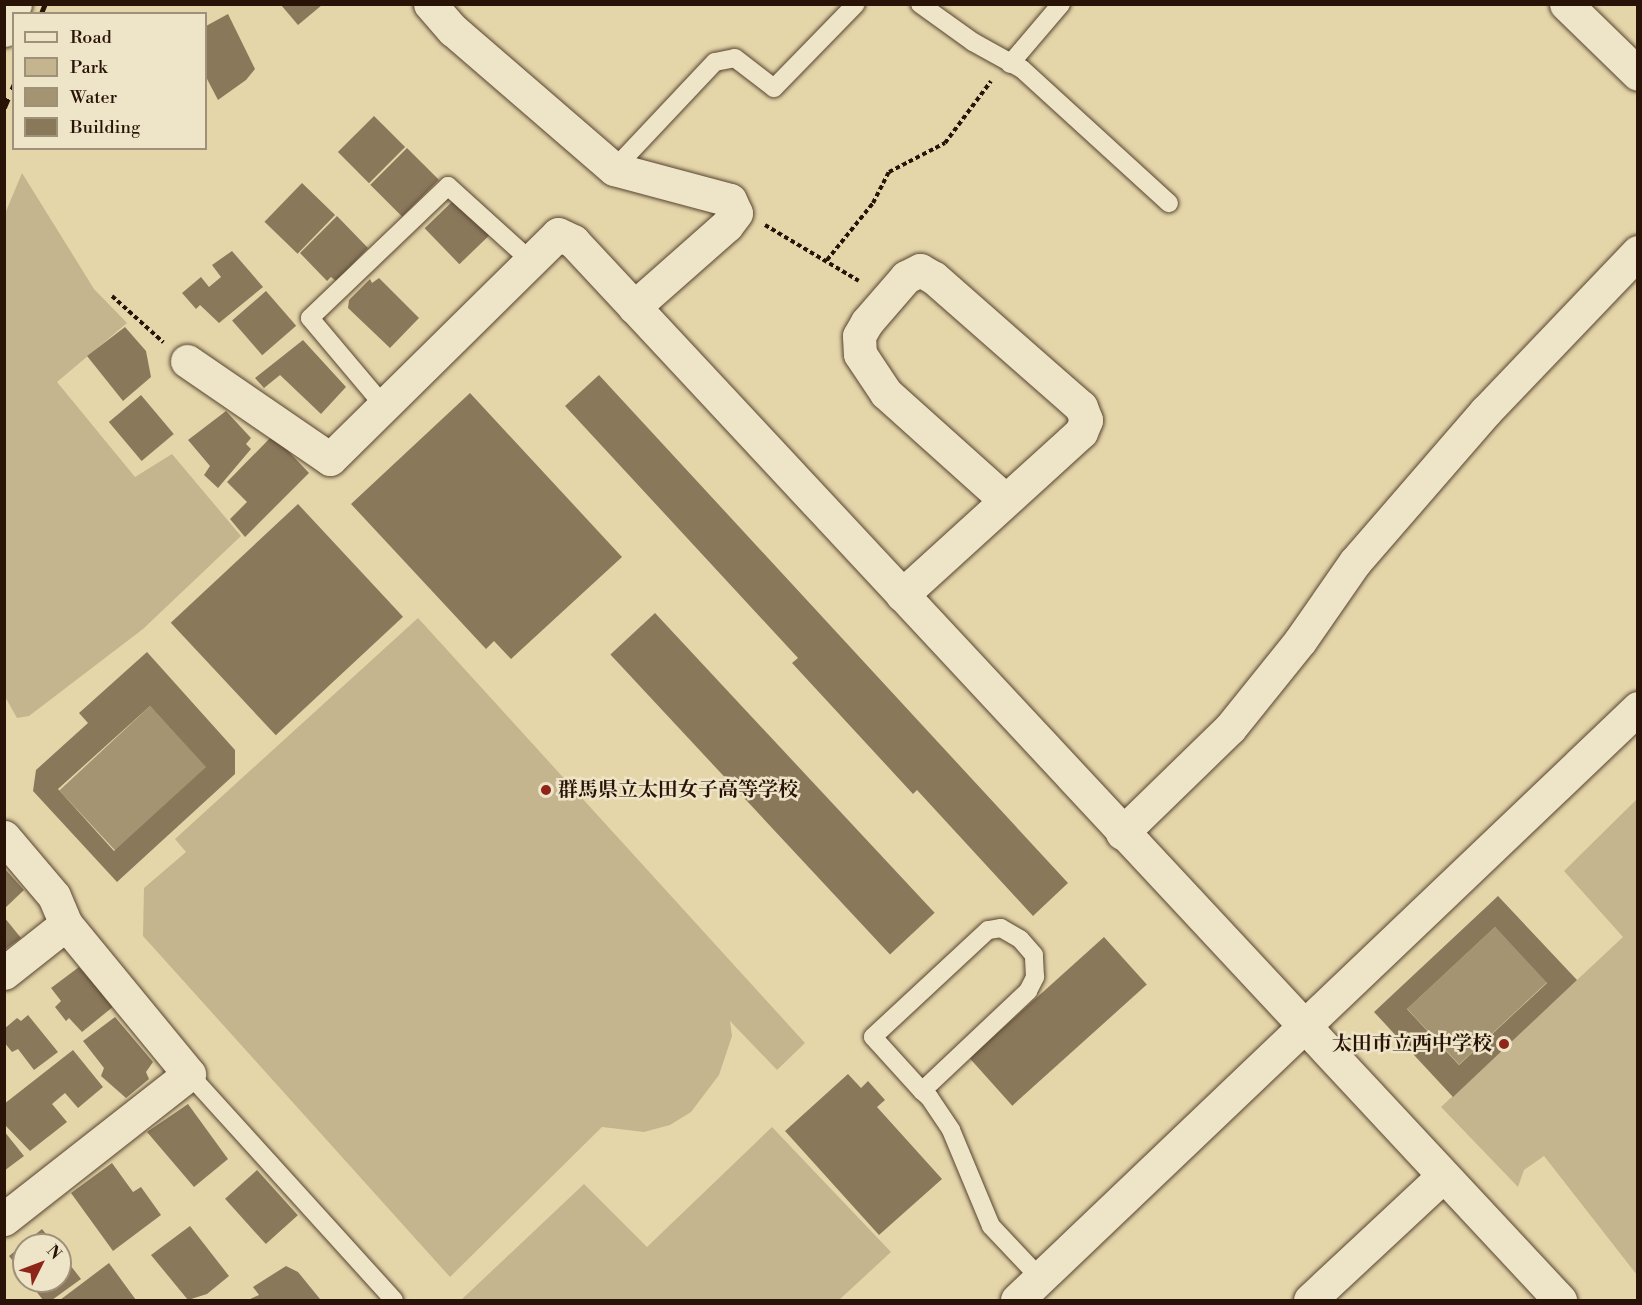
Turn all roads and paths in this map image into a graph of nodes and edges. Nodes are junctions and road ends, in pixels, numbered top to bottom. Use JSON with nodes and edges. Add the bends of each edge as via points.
{"nodes":[{"id":1,"x":15,"y":4,"type":"edge"},
{"id":2,"x":430,"y":4,"type":"edge"},
{"id":3,"x":856,"y":4,"type":"edge"},
{"id":4,"x":920,"y":4,"type":"edge"},
{"id":5,"x":1061,"y":4,"type":"edge"},
{"id":6,"x":1566,"y":4,"type":"edge"},
{"id":7,"x":4,"y":30,"type":"edge"},
{"id":8,"x":1008,"y":63,"type":"junction"},
{"id":9,"x":1638,"y":74,"type":"edge"},
{"id":10,"x":614,"y":169,"type":"junction"},
{"id":11,"x":1168,"y":202,"type":"dead end"},
{"id":12,"x":735,"y":211,"type":"junction"},
{"id":13,"x":1638,"y":252,"type":"edge"},
{"id":14,"x":827,"y":260,"type":"junction"},
{"id":15,"x":531,"y":261,"type":"junction"},
{"id":16,"x":112,"y":296,"type":"dead end"},
{"id":17,"x":886,"y":301,"type":"junction"},
{"id":18,"x":634,"y":307,"type":"junction"},
{"id":19,"x":187,"y":361,"type":"joint"},
{"id":20,"x":384,"y":406,"type":"junction"},
{"id":21,"x":1004,"y":499,"type":"junction"},
{"id":22,"x":902,"y":595,"type":"junction"},
{"id":23,"x":1638,"y":708,"type":"edge"},
{"id":24,"x":1122,"y":833,"type":"junction"},
{"id":25,"x":4,"y":837,"type":"edge"},
{"id":26,"x":66,"y":924,"type":"junction"},
{"id":27,"x":4,"y":973,"type":"edge"},
{"id":28,"x":1301,"y":1027,"type":"junction"},
{"id":29,"x":189,"y":1074,"type":"junction"},
{"id":30,"x":922,"y":1091,"type":"junction"},
{"id":31,"x":1443,"y":1176,"type":"junction"},
{"id":32,"x":4,"y":1219,"type":"edge"},
{"id":33,"x":1028,"y":1289,"type":"edge"},
{"id":34,"x":394,"y":1300,"type":"edge"},
{"id":35,"x":1310,"y":1300,"type":"edge"},
{"id":36,"x":1560,"y":1300,"type":"edge"}],
"edges":[{"from":1,"to":7,"type":"street"},
{"from":2,"to":10,"type":"street","via":[[453,30]]},
{"from":3,"to":10,"type":"lane","via":[[774,88],[735,58],[715,62]]},
{"from":4,"to":8,"type":"lane"},
{"from":5,"to":8,"type":"lane"},
{"from":6,"to":9,"type":"street"},
{"from":8,"to":11,"type":"lane","via":[[1022,69]]},
{"from":8,"to":14,"type":"path","via":[[945,143],[889,172],[873,203]]},
{"from":10,"to":12,"type":"street","via":[[716,194],[730,200]]},
{"from":12,"to":14,"type":"path","via":[[753,217]]},
{"from":12,"to":18,"type":"street","via":[[727,225]]},
{"from":13,"to":24,"type":"street","via":[[1486,411],[1355,562],[1300,641],[1230,728]]},
{"from":14,"to":17,"type":"path"},
{"from":15,"to":18,"type":"street","via":[[558,234],[565,237]]},
{"from":15,"to":20,"type":"street"},
{"from":15,"to":20,"type":"lane","via":[[448,186],[309,318]]},
{"from":16,"to":19,"type":"path","via":[[135,320]]},
{"from":17,"to":21,"type":"street","via":[[859,336],[860,354],[869,371],[886,393]]},
{"from":17,"to":21,"type":"street","via":[[906,277],[920,270],[1081,407],[1086,420],[1081,432]]},
{"from":18,"to":22,"type":"street"},
{"from":19,"to":20,"type":"street","via":[[330,459]]},
{"from":21,"to":22,"type":"street"},
{"from":22,"to":24,"type":"street"},
{"from":23,"to":28,"type":"street"},
{"from":24,"to":28,"type":"street"},
{"from":25,"to":26,"type":"street","via":[[54,896]]},
{"from":26,"to":27,"type":"street"},
{"from":26,"to":29,"type":"street"},
{"from":28,"to":31,"type":"street"},
{"from":28,"to":33,"type":"street"},
{"from":29,"to":32,"type":"street"},
{"from":29,"to":34,"type":"lane"},
{"from":30,"to":30,"type":"lane","via":[[873,1037],[988,930],[1001,928],[1020,939],[1034,955],[1037,965],[1028,991]]},
{"from":30,"to":33,"type":"lane","via":[[951,1130],[991,1226]]},
{"from":31,"to":35,"type":"street"},
{"from":31,"to":36,"type":"street"}]}
